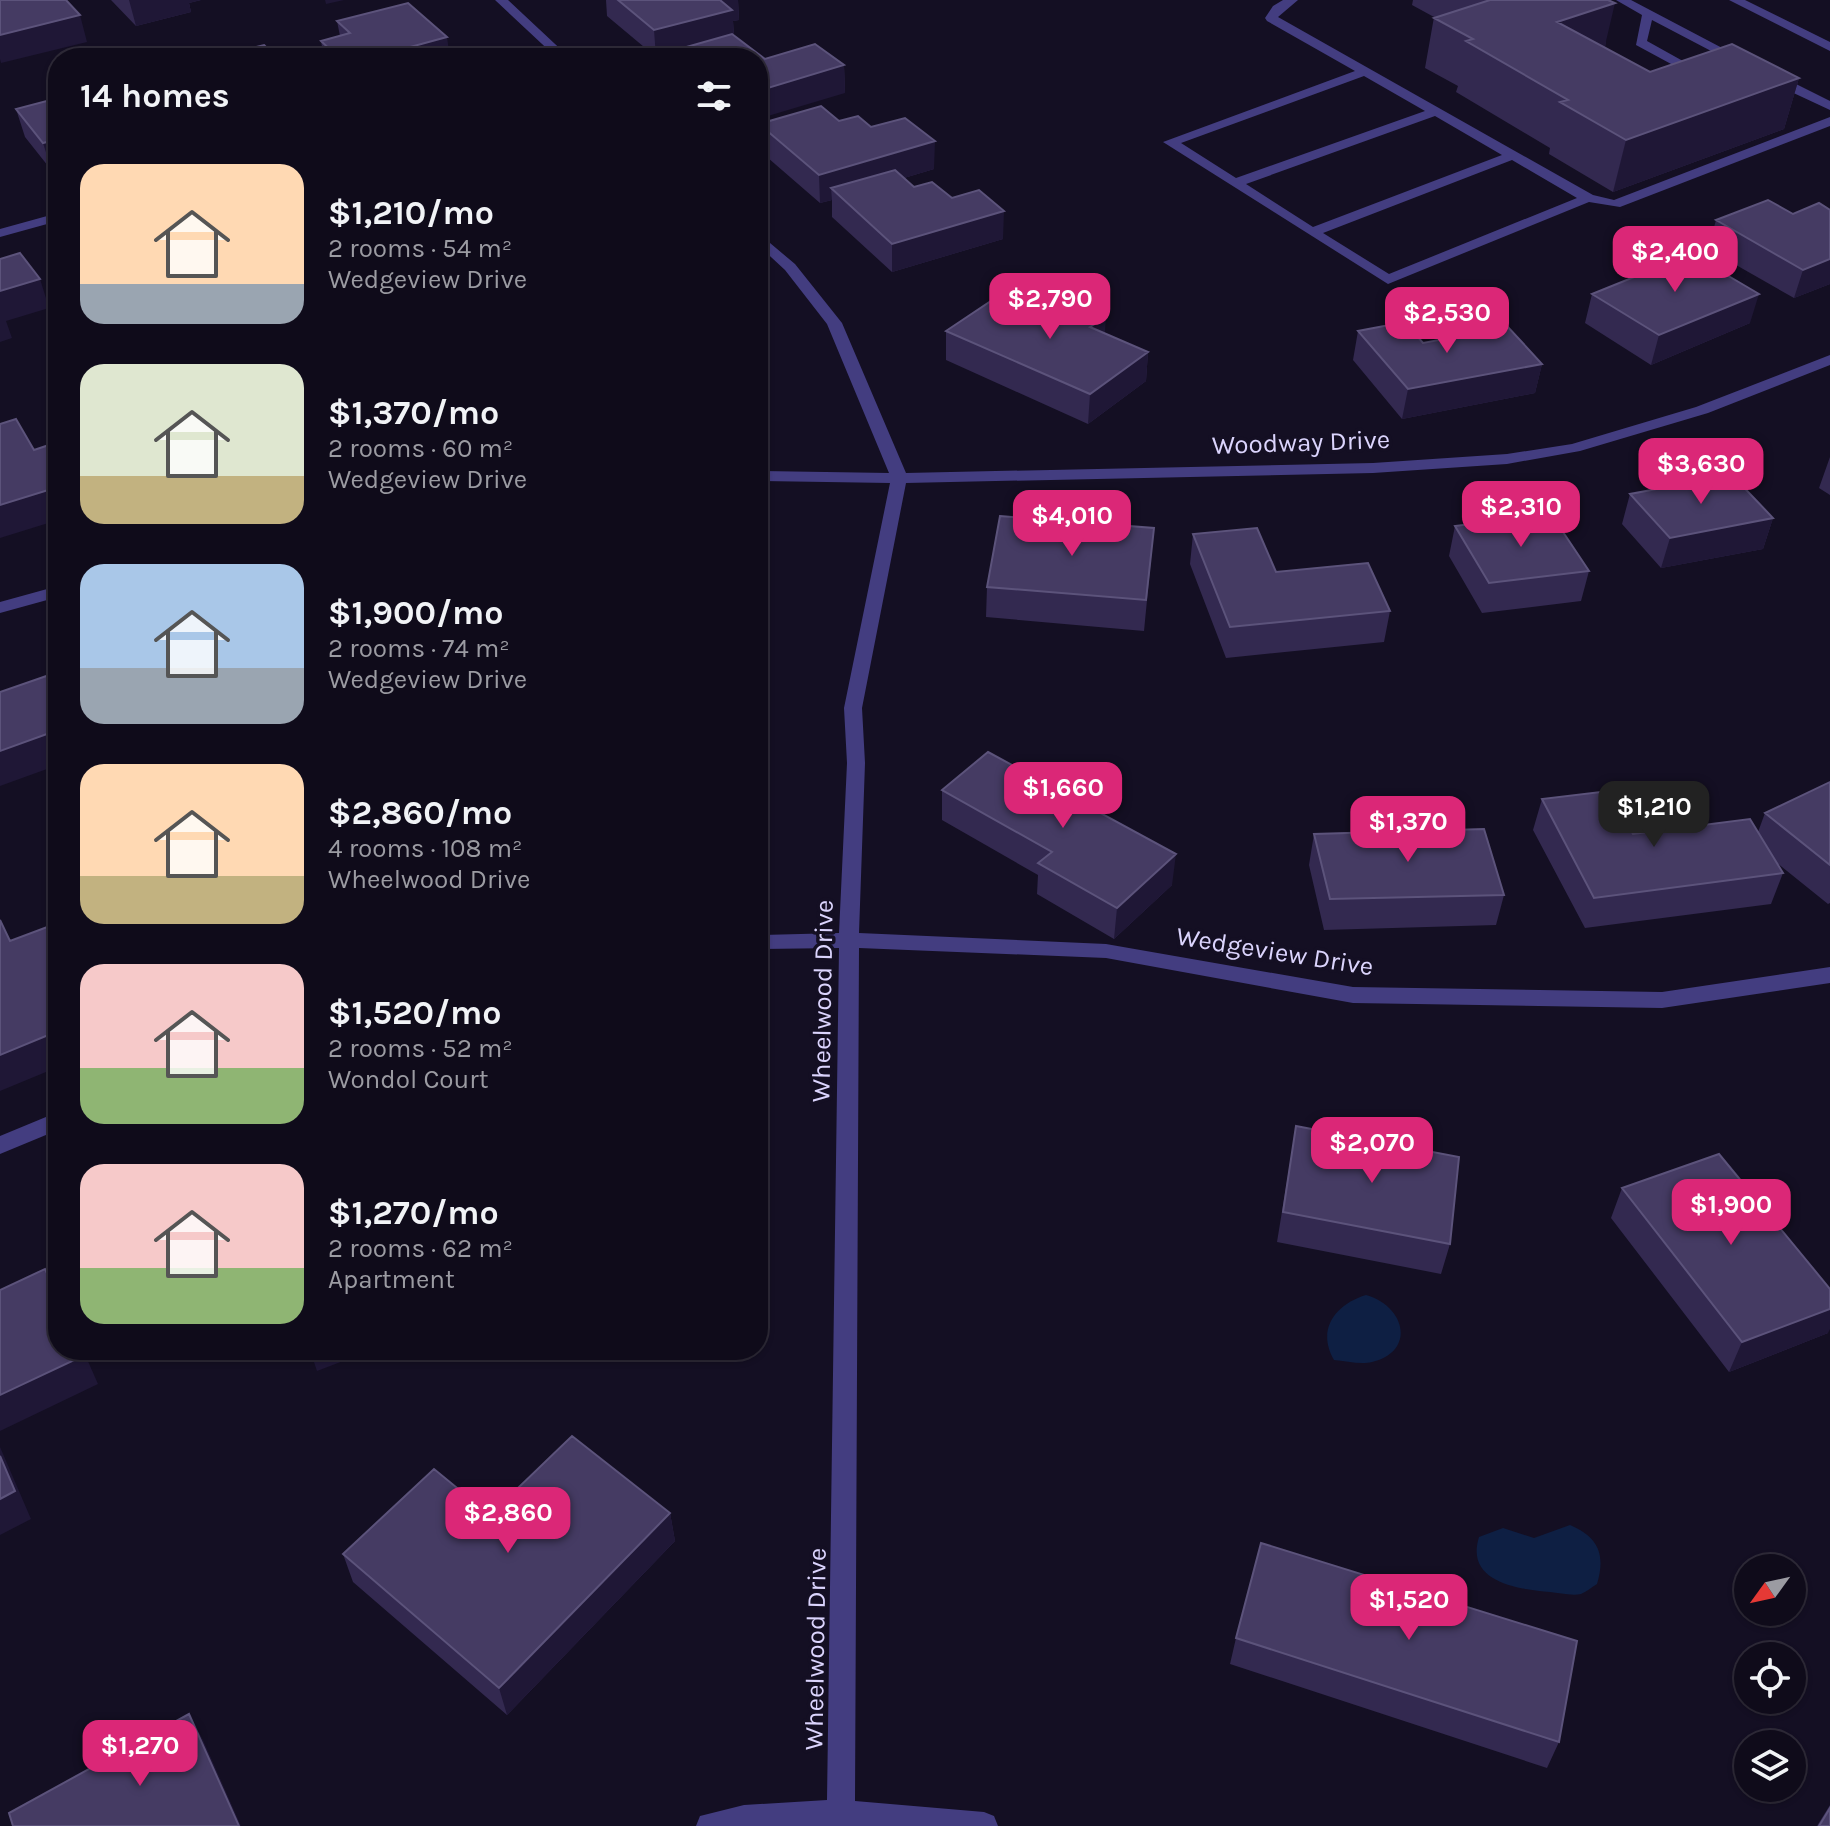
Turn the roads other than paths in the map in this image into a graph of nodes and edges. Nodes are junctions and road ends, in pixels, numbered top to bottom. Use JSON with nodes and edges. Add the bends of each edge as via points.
{"nodes":[{"id":1,"x":501,"y":0,"type":"edge"},
{"id":2,"x":1292,"y":0,"type":"edge"},
{"id":3,"x":1622,"y":0,"type":"edge"},
{"id":4,"x":1735,"y":0,"type":"edge"},
{"id":5,"x":1648,"y":14,"type":"junction"},
{"id":6,"x":1830,"y":47,"type":"edge"},
{"id":7,"x":553,"y":48,"type":"edge"},
{"id":8,"x":1367,"y":71,"type":"junction"},
{"id":9,"x":1718,"y":77,"type":"edge"},
{"id":10,"x":1750,"y":79,"type":"edge"},
{"id":11,"x":1781,"y":82,"type":"junction"},
{"id":12,"x":1830,"y":106,"type":"edge"},
{"id":13,"x":1437,"y":111,"type":"junction"},
{"id":14,"x":1830,"y":121,"type":"edge"},
{"id":15,"x":1513,"y":155,"type":"junction"},
{"id":16,"x":1235,"y":183,"type":"junction"},
{"id":17,"x":1588,"y":198,"type":"junction"},
{"id":18,"x":48,"y":220,"type":"edge"},
{"id":19,"x":1312,"y":232,"type":"junction"},
{"id":20,"x":0,"y":233,"type":"edge"},
{"id":21,"x":768,"y":246,"type":"edge"},
{"id":22,"x":1830,"y":360,"type":"edge"},
{"id":23,"x":768,"y":476,"type":"edge"},
{"id":24,"x":899,"y":476,"type":"junction"},
{"id":25,"x":48,"y":594,"type":"edge"},
{"id":26,"x":0,"y":608,"type":"edge"},
{"id":27,"x":849,"y":940,"type":"junction"},
{"id":28,"x":768,"y":942,"type":"edge"},
{"id":29,"x":1830,"y":975,"type":"edge"},
{"id":30,"x":48,"y":1125,"type":"edge"},
{"id":31,"x":0,"y":1145,"type":"edge"},
{"id":32,"x":841,"y":1812,"type":"junction"},
{"id":33,"x":710,"y":1826,"type":"edge"},
{"id":34,"x":984,"y":1826,"type":"edge"}],
"edges":[{"from":1,"to":7,"type":"street"},
{"from":2,"to":8,"type":"street","via":[[1271,18]]},
{"from":3,"to":5,"type":"street"},
{"from":4,"to":6,"type":"street"},
{"from":5,"to":9,"type":"street","via":[[1640,42],[1703,75]]},
{"from":5,"to":11,"type":"street"},
{"from":8,"to":13,"type":"street"},
{"from":8,"to":16,"type":"street","via":[[1170,142]]},
{"from":10,"to":11,"type":"street"},
{"from":11,"to":12,"type":"street"},
{"from":13,"to":15,"type":"street"},
{"from":13,"to":16,"type":"street"},
{"from":14,"to":17,"type":"street","via":[[1615,204]]},
{"from":15,"to":17,"type":"street"},
{"from":15,"to":19,"type":"street"},
{"from":16,"to":19,"type":"street"},
{"from":17,"to":19,"type":"street","via":[[1388,280]]},
{"from":18,"to":20,"type":"street"},
{"from":21,"to":24,"type":"street","via":[[834,323]]},
{"from":22,"to":24,"type":"street","name":"Woodway Drive","via":[[1688,414],[1574,448],[1507,459],[1373,468]]},
{"from":23,"to":24,"type":"street","name":"Woodway Drive"},
{"from":24,"to":27,"type":"street","name":"Wheelwood Drive","via":[[853,708]]},
{"from":25,"to":26,"type":"street"},
{"from":27,"to":28,"type":"street","name":"Wedgeview Drive"},
{"from":27,"to":29,"type":"street","name":"Wedgeview Drive","via":[[1106,951],[1353,995],[1662,1000]]},
{"from":27,"to":32,"type":"street","name":"Wheelwood Drive"},
{"from":30,"to":31,"type":"street"},
{"from":32,"to":33,"type":"street","via":[[755,1815]]},
{"from":32,"to":34,"type":"street"}]}
